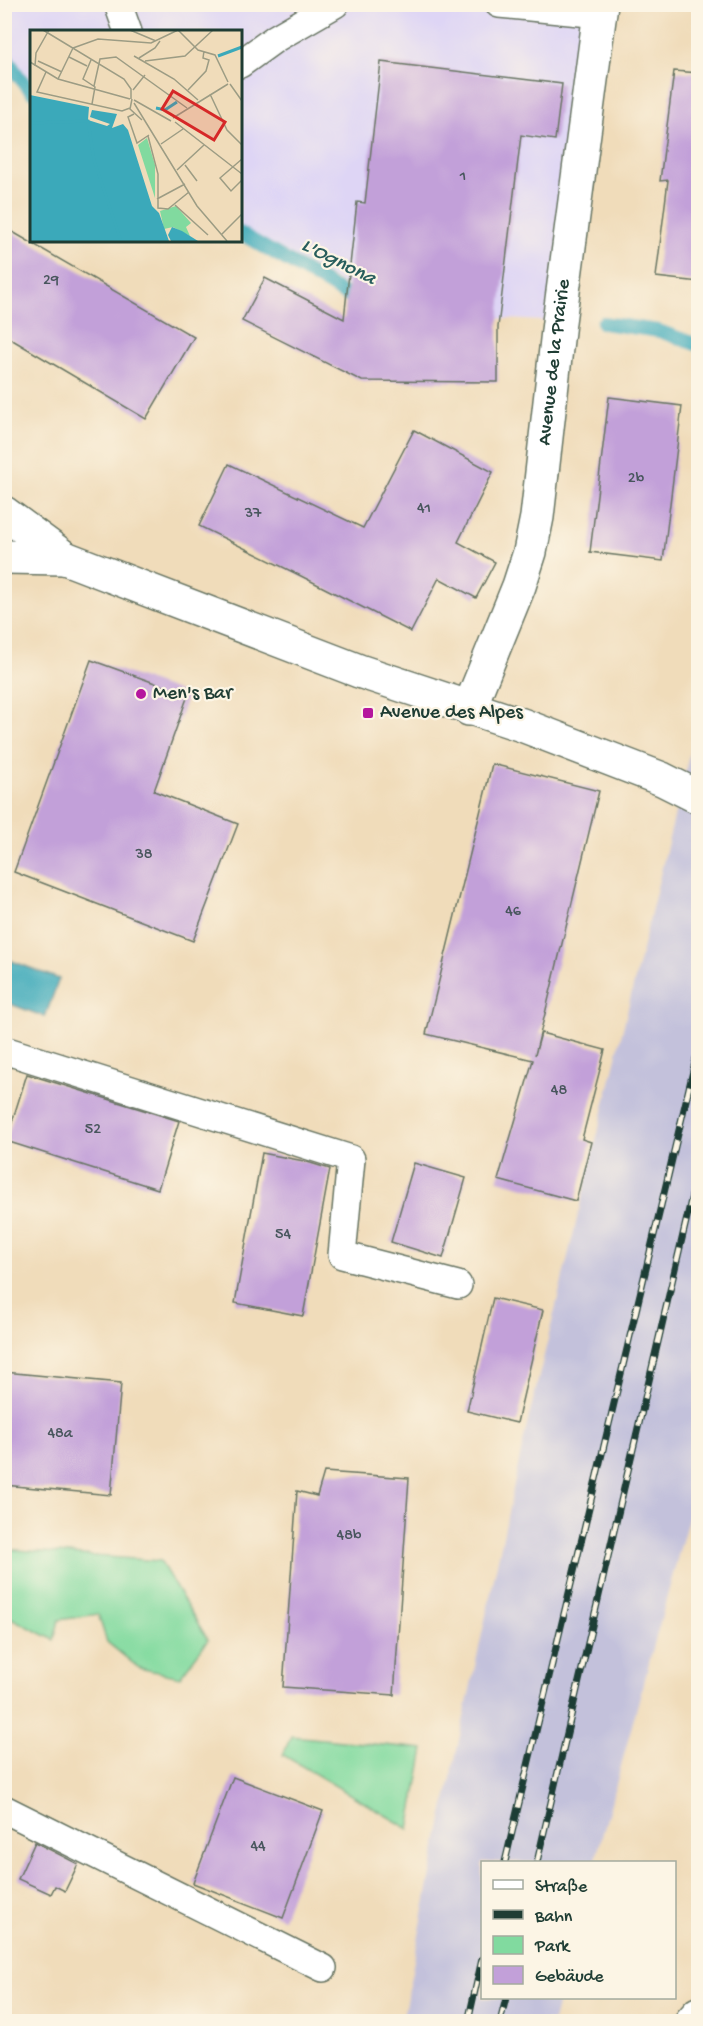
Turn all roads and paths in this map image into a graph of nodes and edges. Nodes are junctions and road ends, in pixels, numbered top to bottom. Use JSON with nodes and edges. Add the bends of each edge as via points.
{"nodes":[{"id":1,"x":118,"y":4,"type":"edge"},
{"id":2,"x":335,"y":4,"type":"edge"},
{"id":3,"x":499,"y":4,"type":"edge"},
{"id":4,"x":600,"y":9,"type":"edge"},
{"id":5,"x":127,"y":30,"type":"edge"},
{"id":6,"x":242,"y":63,"type":"edge"},
{"id":7,"x":4,"y":513,"type":"edge"},
{"id":8,"x":4,"y":557,"type":"edge"},
{"id":9,"x":65,"y":558,"type":"junction"},
{"id":10,"x":469,"y":709,"type":"junction"},
{"id":11,"x":699,"y":797,"type":"edge"},
{"id":12,"x":4,"y":1050,"type":"edge"},
{"id":13,"x":458,"y":1285,"type":"dead end"},
{"id":14,"x":4,"y":1809,"type":"edge"},
{"id":15,"x":323,"y":1968,"type":"dead end"},
{"id":16,"x":699,"y":2014,"type":"edge"},
{"id":17,"x":691,"y":2022,"type":"edge"}],
"edges":[{"from":1,"to":5,"type":"lane"},
{"from":2,"to":6,"type":"lane"},
{"from":3,"to":4,"type":"lane"},
{"from":4,"to":10,"type":"street","name":"Avenue de la Prairie","via":[[531,552]]},
{"from":7,"to":9,"type":"street"},
{"from":8,"to":9,"type":"street"},
{"from":9,"to":10,"type":"street"},
{"from":10,"to":11,"type":"street","via":[[544,733]]},
{"from":12,"to":13,"type":"lane","via":[[351,1159],[342,1256]]},
{"from":14,"to":15,"type":"lane"},
{"from":16,"to":17,"type":"street"}]}
